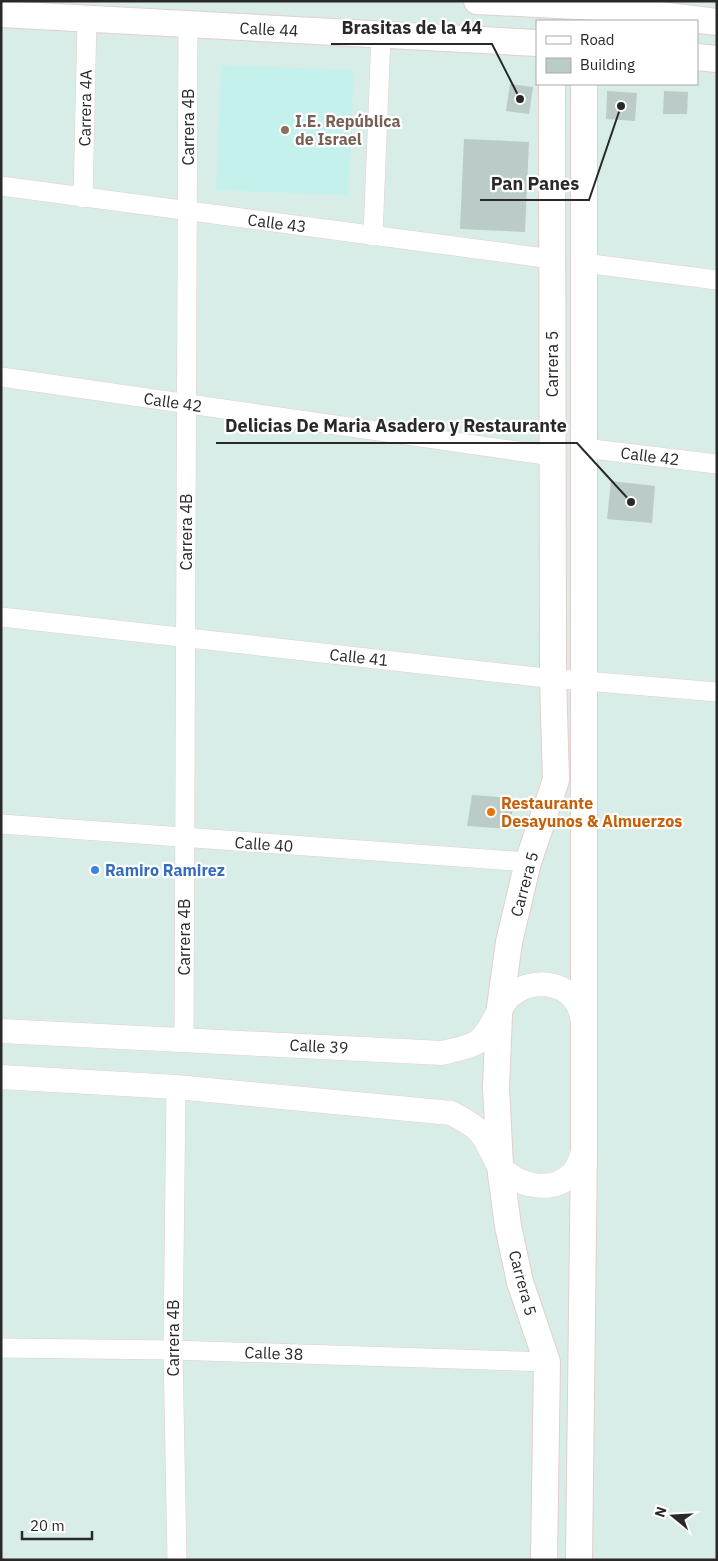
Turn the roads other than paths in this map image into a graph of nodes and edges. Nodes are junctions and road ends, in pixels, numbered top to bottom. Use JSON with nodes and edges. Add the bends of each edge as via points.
{"nodes":[{"id":1,"x":477,"y":1,"type":"edge"},
{"id":2,"x":553,"y":9,"type":"edge"},
{"id":3,"x":582,"y":10,"type":"edge"},
{"id":4,"x":1,"y":14,"type":"edge"},
{"id":5,"x":87,"y":19,"type":"junction"},
{"id":6,"x":694,"y":20,"type":"edge"},
{"id":7,"x":698,"y":20,"type":"edge"},
{"id":8,"x":717,"y":22,"type":"edge"},
{"id":9,"x":188,"y":24,"type":"junction"},
{"id":10,"x":382,"y":36,"type":"junction"},
{"id":11,"x":536,"y":43,"type":"edge"},
{"id":12,"x":698,"y":57,"type":"edge"},
{"id":13,"x":717,"y":59,"type":"edge"},
{"id":14,"x":552,"y":85,"type":"edge"},
{"id":15,"x":584,"y":85,"type":"edge"},
{"id":16,"x":1,"y":186,"type":"edge"},
{"id":17,"x":83,"y":198,"type":"junction"},
{"id":18,"x":187,"y":212,"type":"junction"},
{"id":19,"x":373,"y":236,"type":"junction"},
{"id":20,"x":552,"y":259,"type":"junction"},
{"id":21,"x":584,"y":263,"type":"junction"},
{"id":22,"x":717,"y":280,"type":"edge"},
{"id":23,"x":1,"y":377,"type":"edge"},
{"id":24,"x":186,"y":404,"type":"junction"},
{"id":25,"x":584,"y":448,"type":"junction"},
{"id":26,"x":552,"y":456,"type":"junction"},
{"id":27,"x":717,"y":464,"type":"edge"},
{"id":28,"x":1,"y":617,"type":"edge"},
{"id":29,"x":185,"y":638,"type":"junction"},
{"id":30,"x":553,"y":678,"type":"junction"},
{"id":31,"x":585,"y":681,"type":"junction"},
{"id":32,"x":717,"y":692,"type":"edge"},
{"id":33,"x":1,"y":824,"type":"edge"},
{"id":34,"x":184,"y":838,"type":"junction"},
{"id":35,"x":528,"y":862,"type":"junction"},
{"id":36,"x":499,"y":1015,"type":"junction"},
{"id":37,"x":584,"y":1026,"type":"junction"},
{"id":38,"x":1,"y":1032,"type":"edge"},
{"id":39,"x":184,"y":1039,"type":"junction"},
{"id":40,"x":1,"y":1077,"type":"edge"},
{"id":41,"x":176,"y":1087,"type":"junction"},
{"id":42,"x":584,"y":1148,"type":"junction"},
{"id":43,"x":500,"y":1166,"type":"junction"},
{"id":44,"x":1,"y":1348,"type":"edge"},
{"id":45,"x":173,"y":1350,"type":"junction"},
{"id":46,"x":547,"y":1362,"type":"junction"},
{"id":47,"x":177,"y":1560,"type":"edge"},
{"id":48,"x":544,"y":1560,"type":"edge"},
{"id":49,"x":579,"y":1560,"type":"edge"}],
"edges":[{"from":1,"to":2,"type":"main road"},
{"from":2,"to":3,"type":"main road"},
{"from":3,"to":6,"type":"main road"},
{"from":4,"to":5,"type":"main road","name":"Calle 44"},
{"from":5,"to":9,"type":"main road","name":"Calle 44"},
{"from":5,"to":17,"type":"street","name":"Carrera 4A"},
{"from":7,"to":8,"type":"main road"},
{"from":9,"to":10,"type":"main road","name":"Calle 44"},
{"from":9,"to":18,"type":"street","name":"Carrera 4B"},
{"from":10,"to":11,"type":"main road","name":"Calle 44"},
{"from":10,"to":19,"type":"street"},
{"from":12,"to":13,"type":"main road"},
{"from":14,"to":20,"type":"main road","name":"Carrera 5"},
{"from":15,"to":21,"type":"main road","name":"Carrera 5"},
{"from":16,"to":17,"type":"street","name":"Calle 43"},
{"from":17,"to":18,"type":"street","name":"Calle 43"},
{"from":18,"to":19,"type":"street","name":"Calle 43"},
{"from":18,"to":24,"type":"street","name":"Carrera 4B"},
{"from":19,"to":20,"type":"street","name":"Calle 43"},
{"from":20,"to":26,"type":"main road","name":"Carrera 5"},
{"from":21,"to":22,"type":"street"},
{"from":21,"to":25,"type":"main road","name":"Carrera 5"},
{"from":23,"to":24,"type":"street","name":"Calle 42"},
{"from":24,"to":26,"type":"street","name":"Calle 42"},
{"from":24,"to":29,"type":"street","name":"Carrera 4B"},
{"from":25,"to":27,"type":"street","name":"Calle 42"},
{"from":25,"to":31,"type":"main road","name":"Carrera 5"},
{"from":26,"to":30,"type":"main road","name":"Carrera 5"},
{"from":28,"to":29,"type":"street","name":"Calle 41"},
{"from":29,"to":30,"type":"street","name":"Calle 41"},
{"from":29,"to":34,"type":"street","name":"Carrera 4B"},
{"from":30,"to":31,"type":"street","name":"Calle 41"},
{"from":30,"to":35,"type":"main road","name":"Carrera 5","via":[[556,780]]},
{"from":31,"to":32,"type":"street","name":"Calle 41"},
{"from":31,"to":37,"type":"main road","name":"Carrera 5"},
{"from":33,"to":34,"type":"street","name":"Calle 40"},
{"from":34,"to":35,"type":"street","name":"Calle 40"},
{"from":34,"to":39,"type":"street","name":"Carrera 4B"},
{"from":35,"to":36,"type":"main road","name":"Carrera 5","via":[[509,942]]},
{"from":36,"to":37,"type":"street","name":"Calle 39","via":[[509,997],[526,986],[546,984],[565,991],[579,1006]]},
{"from":36,"to":39,"type":"street","name":"Calle 39","via":[[479,1041],[442,1053]]},
{"from":36,"to":43,"type":"main road","name":"Carrera 5","via":[[496,1087]]},
{"from":37,"to":42,"type":"main road","name":"Carrera 5"},
{"from":38,"to":39,"type":"street","name":"Calle 39"},
{"from":40,"to":41,"type":"street"},
{"from":41,"to":43,"type":"street","via":[[451,1113],[480,1132]]},
{"from":41,"to":45,"type":"street","name":"Carrera 4B"},
{"from":42,"to":43,"type":"street","via":[[580,1163],[571,1175],[542,1187],[527,1184]]},
{"from":42,"to":49,"type":"main road","name":"Carrera 5"},
{"from":43,"to":46,"type":"main road","name":"Carrera 5","via":[[520,1282]]},
{"from":44,"to":45,"type":"street","name":"Calle 38"},
{"from":45,"to":46,"type":"street","name":"Calle 38"},
{"from":45,"to":47,"type":"street","name":"Carrera 4B"},
{"from":46,"to":48,"type":"main road","name":"Carrera 5"}]}
